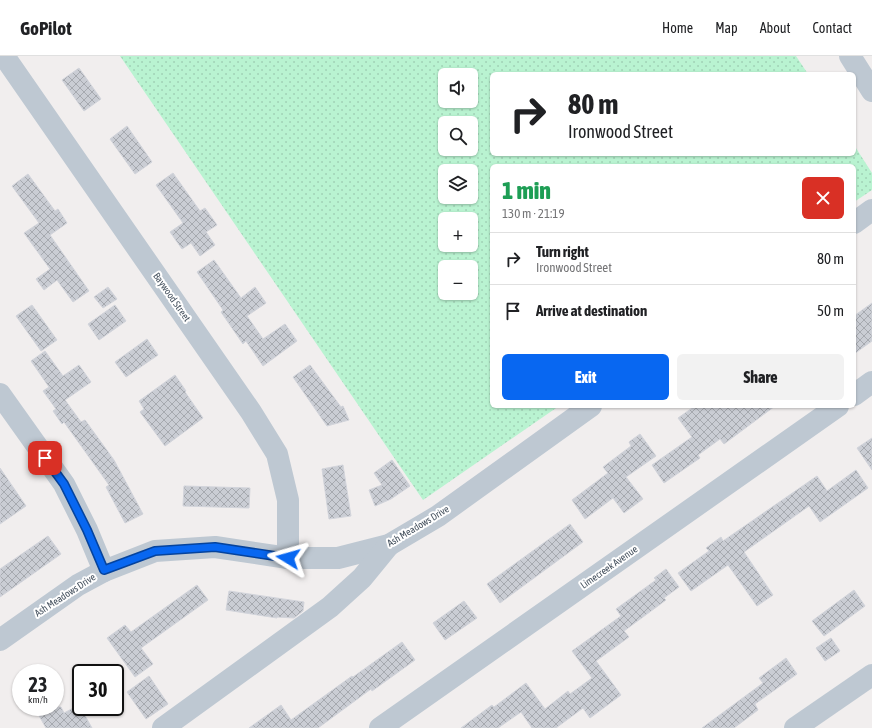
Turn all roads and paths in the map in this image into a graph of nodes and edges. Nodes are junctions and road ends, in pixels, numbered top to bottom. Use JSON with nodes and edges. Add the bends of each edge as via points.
{"nodes":[{"id":1,"x":4,"y":56,"type":"edge"},
{"id":2,"x":850,"y":56,"type":"edge"},
{"id":3,"x":872,"y":91,"type":"edge"},
{"id":4,"x":872,"y":210,"type":"edge"},
{"id":5,"x":856,"y":222,"type":"edge"},
{"id":6,"x":872,"y":382,"type":"edge"},
{"id":7,"x":856,"y":393,"type":"edge"},
{"id":8,"x":0,"y":394,"type":"edge"},
{"id":9,"x":588,"y":408,"type":"edge"},
{"id":10,"x":835,"y":408,"type":"edge"},
{"id":11,"x":389,"y":545,"type":"junction"},
{"id":12,"x":288,"y":558,"type":"junction"},
{"id":13,"x":104,"y":570,"type":"junction"},
{"id":14,"x":0,"y":640,"type":"edge"},
{"id":15,"x":872,"y":675,"type":"edge"},
{"id":16,"x":163,"y":728,"type":"edge"},
{"id":17,"x":380,"y":728,"type":"edge"},
{"id":18,"x":795,"y":728,"type":"edge"}],
"edges":[{"from":1,"to":12,"type":"street","name":"Baywood Street","via":[[251,412],[277,454],[288,500]]},
{"from":2,"to":3,"type":"street"},
{"from":4,"to":5,"type":"street"},
{"from":6,"to":7,"type":"street"},
{"from":8,"to":13,"type":"street","via":[[64,484]]},
{"from":9,"to":11,"type":"street","name":"Ash Meadows Drive","via":[[438,516]]},
{"from":10,"to":17,"type":"street","name":"Limecreek Avenue"},
{"from":11,"to":12,"type":"street","name":"Ash Meadows Drive","via":[[338,558]]},
{"from":11,"to":16,"type":"street","via":[[362,578],[330,608]]},
{"from":12,"to":13,"type":"street","name":"Ash Meadows Drive","via":[[215,547],[155,551]]},
{"from":13,"to":14,"type":"street","name":"Ash Meadows Drive","via":[[78,585]]},
{"from":15,"to":18,"type":"street"}]}
